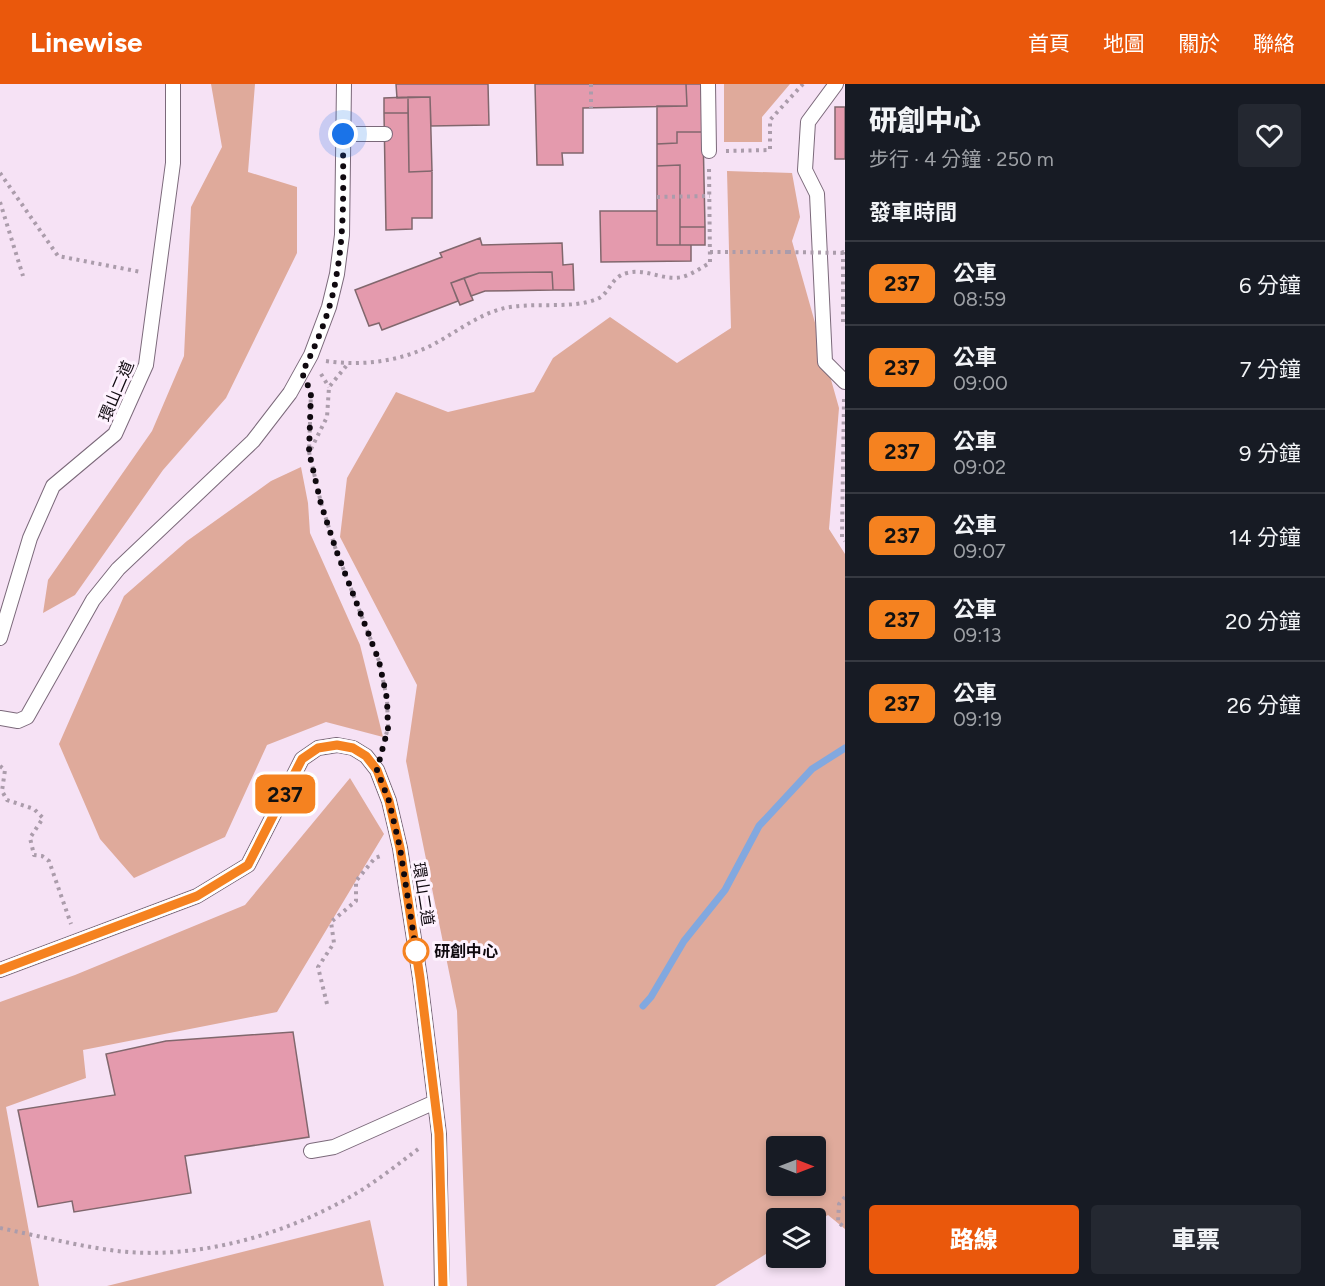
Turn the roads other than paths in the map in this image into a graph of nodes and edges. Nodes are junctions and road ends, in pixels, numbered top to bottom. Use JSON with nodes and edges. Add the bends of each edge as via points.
{"nodes":[{"id":1,"x":173,"y":84,"type":"edge"},
{"id":2,"x":344,"y":84,"type":"edge"},
{"id":3,"x":708,"y":84,"type":"edge"},
{"id":4,"x":836,"y":84,"type":"edge"},
{"id":5,"x":343,"y":134,"type":"junction"},
{"id":6,"x":385,"y":134,"type":"dead end"},
{"id":7,"x":709,"y":151,"type":"road end"},
{"id":8,"x":844,"y":382,"type":"edge"},
{"id":9,"x":0,"y":638,"type":"edge"},
{"id":10,"x":0,"y":718,"type":"edge"},
{"id":11,"x":0,"y":970,"type":"edge"},
{"id":12,"x":435,"y":1102,"type":"junction"},
{"id":13,"x":311,"y":1151,"type":"dead end"},
{"id":14,"x":442,"y":1286,"type":"edge"}],
"edges":[{"from":1,"to":9,"type":"lane","name":"環山二道","via":[[173,163],[146,365],[115,434],[53,486],[30,538]]},
{"from":2,"to":5,"type":"lane"},
{"from":3,"to":7,"type":"lane"},
{"from":4,"to":8,"type":"lane","via":[[808,122],[805,170],[817,194],[825,362]]},
{"from":5,"to":6,"type":"lane"},
{"from":5,"to":10,"type":"lane","via":[[342,235],[337,274],[329,307],[302,373],[253,441],[118,569],[99,592],[27,717],[18,721]]},
{"from":11,"to":12,"type":"lane","name":"環山二道","via":[[197,896],[248,865],[302,759],[318,748],[353,748],[377,770],[400,848]]},
{"from":12,"to":13,"type":"lane","via":[[334,1147]]},
{"from":12,"to":14,"type":"lane","name":"環山二道"}]}
